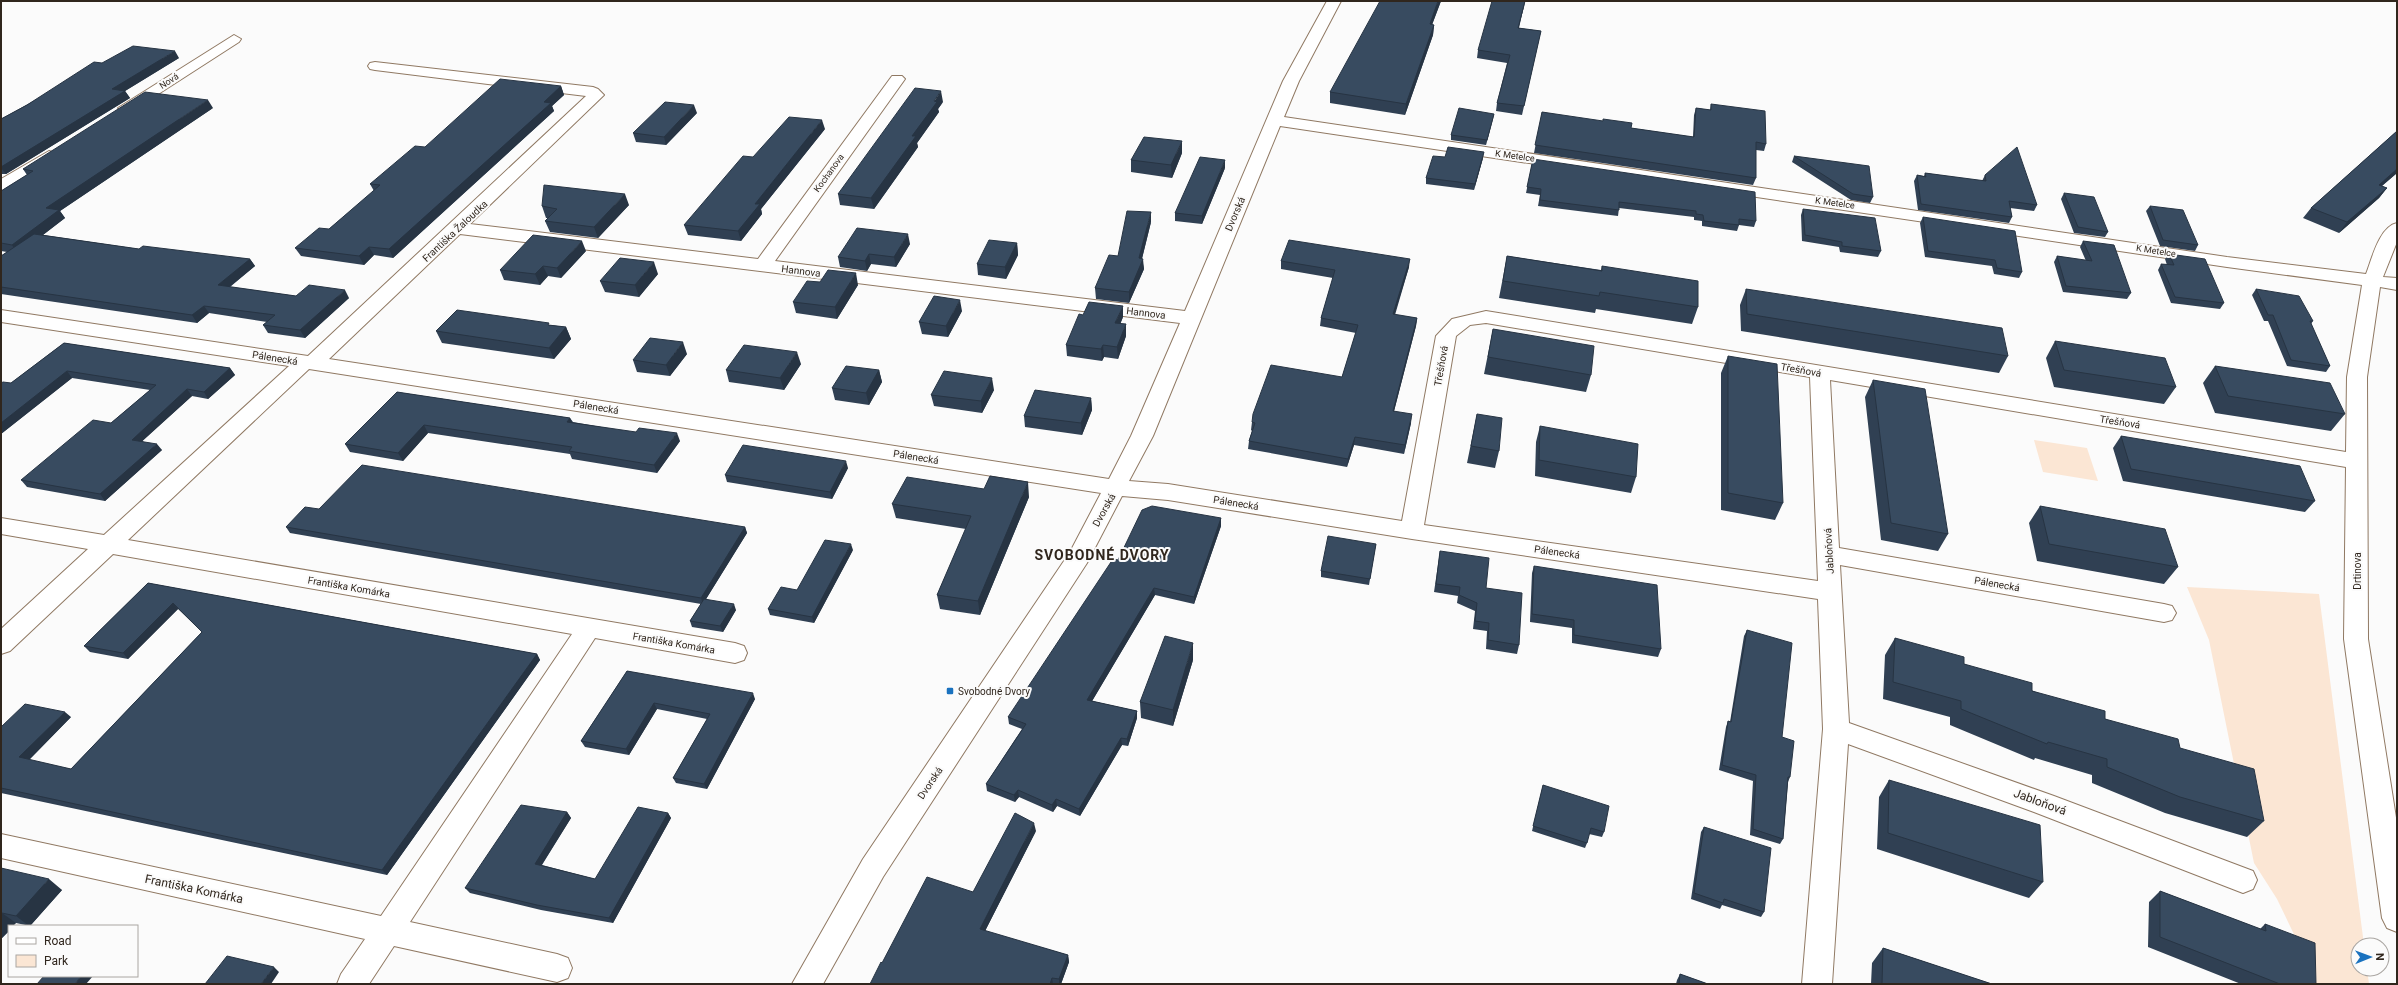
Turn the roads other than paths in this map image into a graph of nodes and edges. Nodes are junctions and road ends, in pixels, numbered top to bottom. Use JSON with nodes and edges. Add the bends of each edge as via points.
{"nodes":[{"id":1,"x":1334,"y":1,"type":"edge"},
{"id":2,"x":234,"y":39,"type":"dead end"},
{"id":3,"x":375,"y":66,"type":"dead end"},
{"id":4,"x":897,"y":79,"type":"dead end"},
{"id":5,"x":112,"y":117,"type":"edge"},
{"id":6,"x":1274,"y":120,"type":"junction"},
{"id":7,"x":60,"y":150,"type":"edge"},
{"id":8,"x":1,"y":186,"type":"edge"},
{"id":9,"x":458,"y":228,"type":"junction"},
{"id":10,"x":2397,"y":228,"type":"edge"},
{"id":11,"x":762,"y":266,"type":"junction"},
{"id":12,"x":2372,"y":281,"type":"junction"},
{"id":13,"x":2397,"y":284,"type":"edge"},
{"id":14,"x":1,"y":316,"type":"edge"},
{"id":15,"x":1191,"y":318,"type":"junction"},
{"id":16,"x":309,"y":363,"type":"junction"},
{"id":17,"x":1820,"y":373,"type":"junction"},
{"id":18,"x":2357,"y":461,"type":"junction"},
{"id":19,"x":1116,"y":488,"type":"junction"},
{"id":20,"x":1,"y":526,"type":"edge"},
{"id":21,"x":1412,"y":531,"type":"junction"},
{"id":22,"x":108,"y":545,"type":"junction"},
{"id":23,"x":1830,"y":555,"type":"junction"},
{"id":24,"x":1831,"y":592,"type":"junction"},
{"id":25,"x":2164,"y":613,"type":"dead end"},
{"id":26,"x":590,"y":628,"type":"junction"},
{"id":27,"x":1,"y":644,"type":"edge"},
{"id":28,"x":735,"y":653,"type":"dead end"},
{"id":29,"x":1836,"y":729,"type":"junction"},
{"id":30,"x":1,"y":846,"type":"edge"},
{"id":31,"x":2243,"y":880,"type":"dead end"},
{"id":32,"x":2397,"y":918,"type":"edge"},
{"id":33,"x":387,"y":932,"type":"junction"},
{"id":34,"x":557,"y":968,"type":"dead end"},
{"id":35,"x":352,"y":984,"type":"edge"},
{"id":36,"x":807,"y":984,"type":"edge"},
{"id":37,"x":1817,"y":984,"type":"edge"}],
"edges":[{"from":1,"to":6,"type":"street","name":"Dvorská","via":[[1303,56]]},
{"from":2,"to":5,"type":"street","name":"Nová"},
{"from":3,"to":9,"type":"street","name":"Františka Žaloudka","via":[[593,92],[596,95]]},
{"from":4,"to":11,"type":"street","name":"Kochanova"},
{"from":6,"to":12,"type":"street","name":"K Metelce","via":[[2227,262]]},
{"from":6,"to":15,"type":"street","name":"Dvorská"},
{"from":7,"to":8,"type":"street"},
{"from":9,"to":11,"type":"street","name":"Hannova"},
{"from":9,"to":16,"type":"street","name":"Františka Žaloudka"},
{"from":10,"to":12,"type":"street","name":"Drtinova","via":[[2392,233]]},
{"from":11,"to":15,"type":"street","name":"Hannova"},
{"from":12,"to":13,"type":"street","name":"K Metelce"},
{"from":12,"to":18,"type":"street","name":"Drtinova","via":[[2357,377]]},
{"from":14,"to":16,"type":"street","name":"Pálenecká"},
{"from":15,"to":19,"type":"street","name":"Dvorská","via":[[1142,436]]},
{"from":16,"to":19,"type":"street","name":"Pálenecká"},
{"from":16,"to":22,"type":"street"},
{"from":17,"to":18,"type":"street","name":"Třešňová"},
{"from":17,"to":21,"type":"street","name":"Třešňová","via":[[1499,318],[1471,318],[1460,323],[1446,336]]},
{"from":17,"to":23,"type":"street","name":"Jabloňová"},
{"from":18,"to":32,"type":"street","name":"Drtinova","via":[[2356,640]]},
{"from":19,"to":21,"type":"street","name":"Pálenecká","via":[[1168,492]]},
{"from":19,"to":36,"type":"street","name":"Dvorská","via":[[1079,557],[873,868]]},
{"from":20,"to":22,"type":"street","name":"Františka Komárka"},
{"from":21,"to":24,"type":"street","name":"Pálenecká"},
{"from":22,"to":26,"type":"street","name":"Františka Komárka"},
{"from":22,"to":27,"type":"street"},
{"from":23,"to":24,"type":"street","name":"Jabloňová"},
{"from":23,"to":25,"type":"street","name":"Pálenecká"},
{"from":24,"to":29,"type":"street","name":"Jabloňová"},
{"from":26,"to":28,"type":"street","name":"Františka Komárka"},
{"from":26,"to":33,"type":"street"},
{"from":29,"to":31,"type":"street","name":"Jabloňová","via":[[2044,804]]},
{"from":29,"to":37,"type":"street","name":"Jabloňová"},
{"from":30,"to":33,"type":"street","name":"Františka Komárka"},
{"from":33,"to":34,"type":"street","name":"Františka Komárka"},
{"from":33,"to":35,"type":"street"}]}
